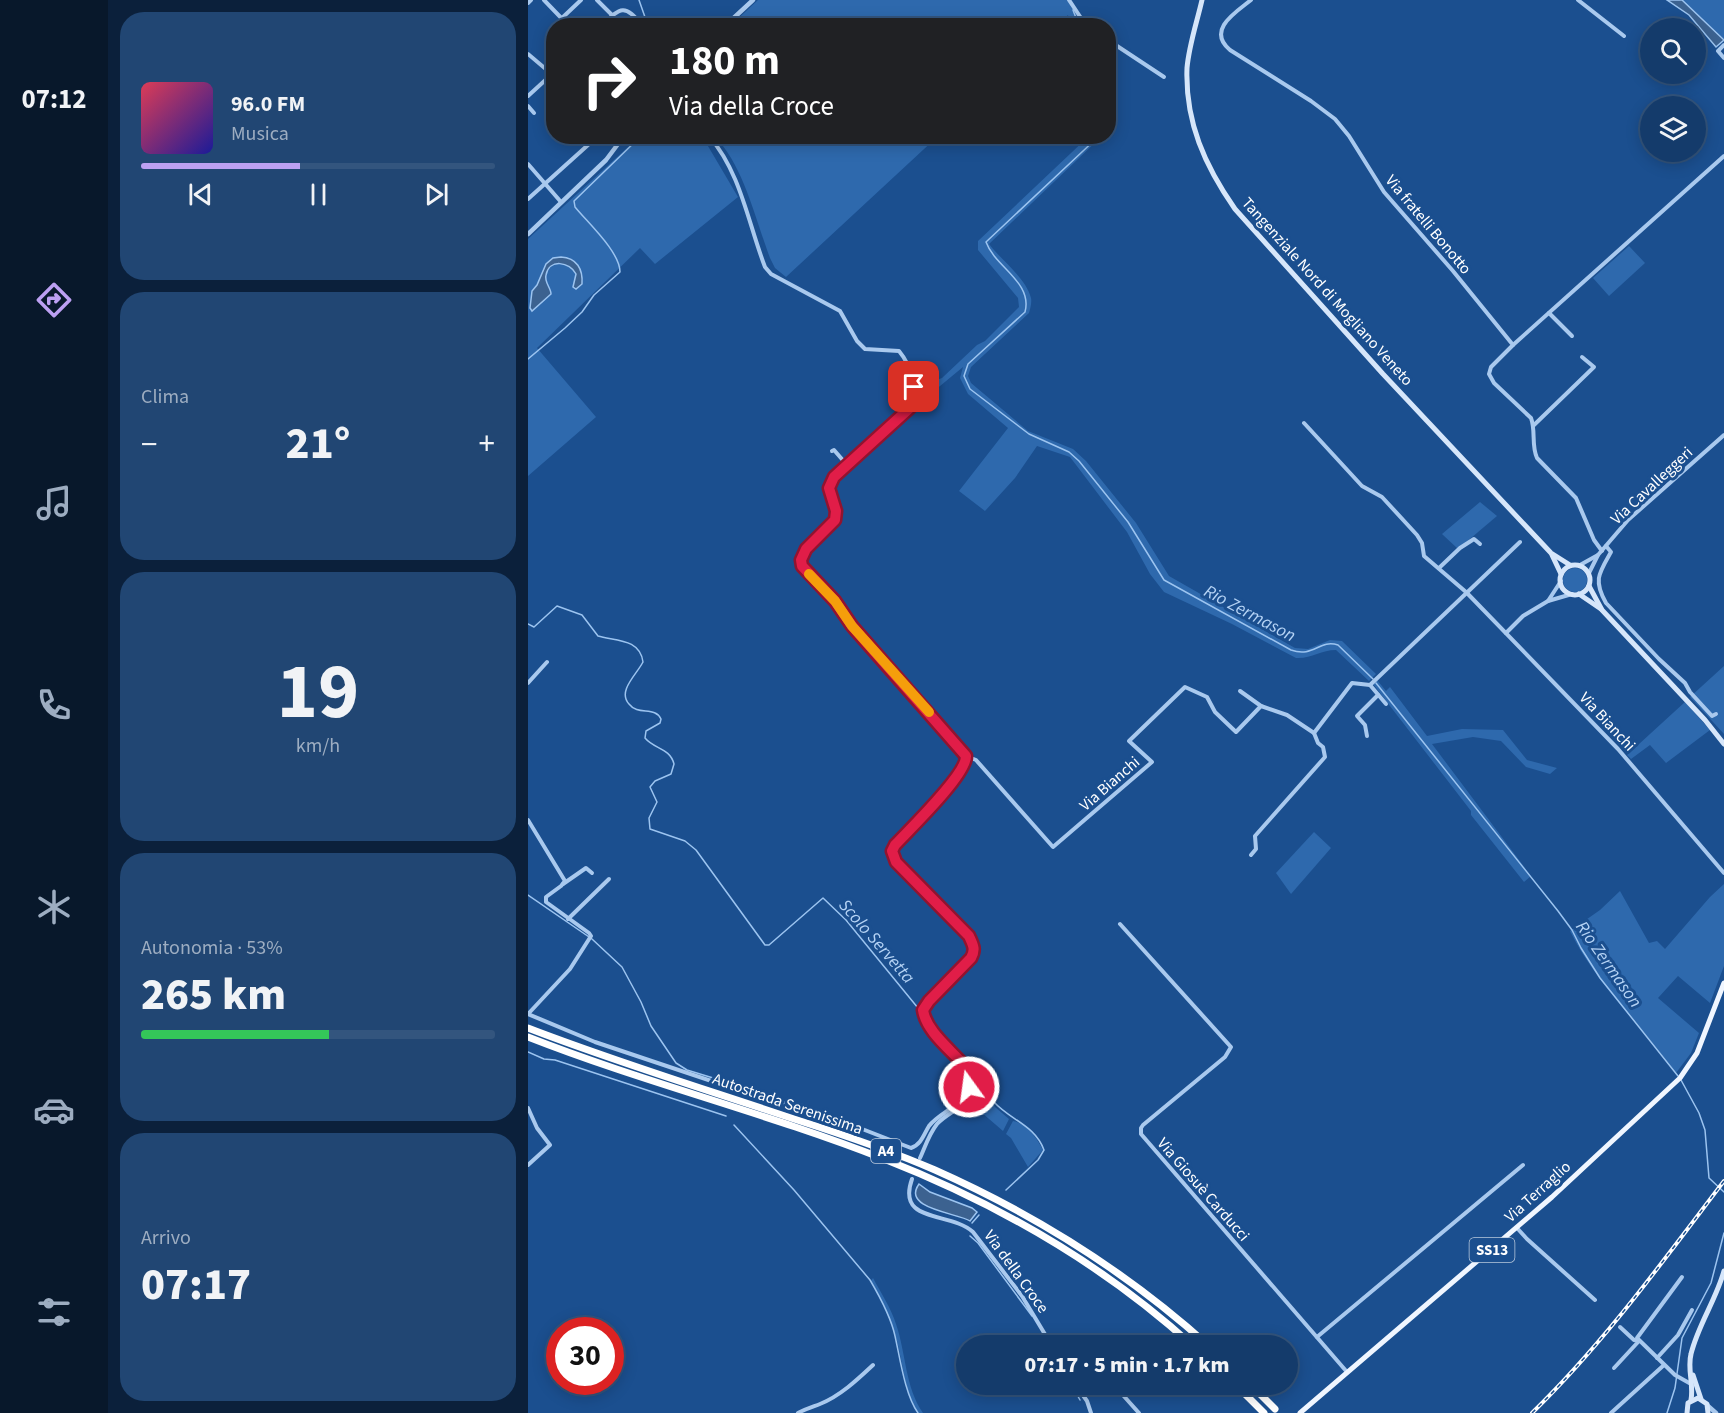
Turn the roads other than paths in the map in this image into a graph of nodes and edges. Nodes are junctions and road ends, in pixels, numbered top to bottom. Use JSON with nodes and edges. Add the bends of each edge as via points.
{"nodes":[{"id":1,"x":544,"y":0,"type":"edge"},
{"id":2,"x":581,"y":0,"type":"edge"},
{"id":3,"x":597,"y":0,"type":"edge"},
{"id":4,"x":753,"y":0,"type":"edge"},
{"id":5,"x":1069,"y":0,"type":"edge"},
{"id":6,"x":1202,"y":0,"type":"edge"},
{"id":7,"x":1251,"y":0,"type":"edge"},
{"id":8,"x":1578,"y":0,"type":"edge"},
{"id":9,"x":612,"y":15,"type":"junction"},
{"id":10,"x":562,"y":18,"type":"joint"},
{"id":11,"x":609,"y":18,"type":"edge"},
{"id":12,"x":636,"y":18,"type":"edge"},
{"id":13,"x":734,"y":18,"type":"edge"},
{"id":14,"x":1081,"y":18,"type":"edge"},
{"id":15,"x":1624,"y":36,"type":"dead end"},
{"id":16,"x":1116,"y":45,"type":"edge"},
{"id":17,"x":1724,"y":45,"type":"edge"},
{"id":18,"x":528,"y":54,"type":"edge"},
{"id":19,"x":1724,"y":58,"type":"edge"},
{"id":20,"x":546,"y":69,"type":"edge"},
{"id":21,"x":1164,"y":77,"type":"dead end"},
{"id":22,"x":546,"y":81,"type":"edge"},
{"id":23,"x":528,"y":96,"type":"edge"},
{"id":24,"x":528,"y":106,"type":"edge"},
{"id":25,"x":534,"y":113,"type":"dead end"},
{"id":26,"x":589,"y":144,"type":"edge"},
{"id":27,"x":617,"y":144,"type":"edge"},
{"id":28,"x":714,"y":144,"type":"edge"},
{"id":29,"x":1724,"y":156,"type":"edge"},
{"id":30,"x":528,"y":164,"type":"edge"},
{"id":31,"x":545,"y":184,"type":"junction"},
{"id":32,"x":528,"y":199,"type":"edge"},
{"id":33,"x":561,"y":202,"type":"junction"},
{"id":34,"x":528,"y":234,"type":"edge"},
{"id":35,"x":1550,"y":313,"type":"junction"},
{"id":36,"x":1572,"y":336,"type":"dead end"},
{"id":37,"x":1514,"y":345,"type":"junction"},
{"id":38,"x":1582,"y":357,"type":"dead end"},
{"id":39,"x":1304,"y":423,"type":"dead end"},
{"id":40,"x":1534,"y":425,"type":"junction"},
{"id":41,"x":1724,"y":435,"type":"edge"},
{"id":42,"x":832,"y":451,"type":"dead end"},
{"id":43,"x":847,"y":465,"type":"junction"},
{"id":44,"x":1520,"y":542,"type":"dead end"},
{"id":45,"x":1480,"y":544,"type":"dead end"},
{"id":46,"x":1606,"y":546,"type":"junction"},
{"id":47,"x":1551,"y":553,"type":"junction"},
{"id":48,"x":1600,"y":553,"type":"junction"},
{"id":49,"x":1570,"y":565,"type":"junction"},
{"id":50,"x":1580,"y":565,"type":"junction"},
{"id":51,"x":1439,"y":568,"type":"junction"},
{"id":52,"x":1589,"y":573,"type":"junction"},
{"id":53,"x":1561,"y":574,"type":"junction"},
{"id":54,"x":1561,"y":582,"type":"junction"},
{"id":55,"x":1589,"y":586,"type":"junction"},
{"id":56,"x":1466,"y":592,"type":"junction"},
{"id":57,"x":1572,"y":594,"type":"junction"},
{"id":58,"x":1579,"y":594,"type":"junction"},
{"id":59,"x":1548,"y":601,"type":"junction"},
{"id":60,"x":1602,"y":610,"type":"junction"},
{"id":61,"x":1506,"y":633,"type":"junction"},
{"id":62,"x":547,"y":662,"type":"dead end"},
{"id":63,"x":528,"y":683,"type":"edge"},
{"id":64,"x":1371,"y":684,"type":"junction"},
{"id":65,"x":1240,"y":691,"type":"dead end"},
{"id":66,"x":1377,"y":695,"type":"junction"},
{"id":67,"x":1386,"y":704,"type":"dead end"},
{"id":68,"x":1261,"y":706,"type":"junction"},
{"id":69,"x":1716,"y":714,"type":"dead end"},
{"id":70,"x":1314,"y":733,"type":"junction"},
{"id":71,"x":1367,"y":736,"type":"dead end"},
{"id":72,"x":1724,"y":744,"type":"edge"},
{"id":73,"x":966,"y":756,"type":"junction"},
{"id":74,"x":528,"y":820,"type":"edge"},
{"id":75,"x":1251,"y":855,"type":"dead end"},
{"id":76,"x":592,"y":873,"type":"dead end"},
{"id":77,"x":1724,"y":873,"type":"edge"},
{"id":78,"x":609,"y":879,"type":"dead end"},
{"id":79,"x":564,"y":884,"type":"junction"},
{"id":80,"x":568,"y":919,"type":"junction"},
{"id":81,"x":1120,"y":924,"type":"dead end"},
{"id":82,"x":1724,"y":983,"type":"edge"},
{"id":83,"x":528,"y":1014,"type":"edge"},
{"id":84,"x":528,"y":1028,"type":"edge"},
{"id":85,"x":528,"y":1037,"type":"edge"},
{"id":86,"x":963,"y":1064,"type":"junction"},
{"id":87,"x":528,"y":1108,"type":"edge"},
{"id":88,"x":920,"y":1158,"type":"dead end"},
{"id":89,"x":1523,"y":1165,"type":"dead end"},
{"id":90,"x":528,"y":1166,"type":"edge"},
{"id":91,"x":912,"y":1179,"type":"dead end"},
{"id":92,"x":1517,"y":1228,"type":"junction"},
{"id":93,"x":1724,"y":1271,"type":"edge"},
{"id":94,"x":1682,"y":1277,"type":"dead end"},
{"id":95,"x":1595,"y":1300,"type":"dead end"},
{"id":96,"x":1692,"y":1310,"type":"dead end"},
{"id":97,"x":1620,"y":1327,"type":"dead end"},
{"id":98,"x":1045,"y":1335,"type":"edge"},
{"id":99,"x":1180,"y":1335,"type":"edge"},
{"id":100,"x":1195,"y":1335,"type":"edge"},
{"id":101,"x":1317,"y":1337,"type":"junction"},
{"id":102,"x":1638,"y":1339,"type":"junction"},
{"id":103,"x":1693,"y":1347,"type":"junction"},
{"id":104,"x":1657,"y":1358,"type":"junction"},
{"id":105,"x":873,"y":1365,"type":"dead end"},
{"id":106,"x":1664,"y":1365,"type":"junction"},
{"id":107,"x":1614,"y":1368,"type":"dead end"},
{"id":108,"x":1689,"y":1371,"type":"junction"},
{"id":109,"x":1347,"y":1372,"type":"junction"},
{"id":110,"x":1680,"y":1378,"type":"junction"},
{"id":111,"x":1691,"y":1382,"type":"junction"},
{"id":112,"x":1083,"y":1395,"type":"edge"},
{"id":113,"x":1123,"y":1395,"type":"edge"},
{"id":114,"x":1246,"y":1395,"type":"edge"},
{"id":115,"x":1261,"y":1395,"type":"edge"},
{"id":116,"x":1699,"y":1396,"type":"junction"},
{"id":117,"x":1691,"y":1400,"type":"junction"},
{"id":118,"x":1275,"y":1409,"type":"dead end"},
{"id":119,"x":1708,"y":1410,"type":"edge"},
{"id":120,"x":798,"y":1413,"type":"edge"},
{"id":121,"x":1091,"y":1413,"type":"edge"},
{"id":122,"x":1139,"y":1413,"type":"edge"},
{"id":123,"x":1264,"y":1413,"type":"edge"},
{"id":124,"x":1300,"y":1413,"type":"edge"},
{"id":125,"x":1611,"y":1413,"type":"edge"},
{"id":126,"x":1686,"y":1413,"type":"edge"},
{"id":127,"x":1716,"y":1413,"type":"edge"}],
"edges":[{"from":1,"to":10,"type":"street"},
{"from":2,"to":10,"type":"street"},
{"from":3,"to":9,"type":"street"},
{"from":4,"to":13,"type":"street"},
{"from":5,"to":14,"type":"street"},
{"from":6,"to":47,"type":"main road","name":"Tangenziale Nord di Mogliano Veneto","via":[[1187,66],[1188,94],[1198,142],[1218,184],[1235,209],[1383,374]]},
{"from":7,"to":37,"type":"street","name":"Via fratelli Bonotto","via":[[1221,30],[1227,48],[1335,119],[1384,192]]},
{"from":8,"to":15,"type":"street"},
{"from":9,"to":11,"type":"street"},
{"from":9,"to":12,"type":"street","via":[[626,9]]},
{"from":16,"to":21,"type":"street"},
{"from":17,"to":19,"type":"street","via":[[1718,51]]},
{"from":18,"to":20,"type":"street"},
{"from":22,"to":23,"type":"street"},
{"from":24,"to":25,"type":"street"},
{"from":26,"to":31,"type":"street"},
{"from":27,"to":33,"type":"street"},
{"from":28,"to":43,"type":"street","via":[[739,188],[765,267],[771,274],[840,311],[865,349],[892,349],[904,357],[914,387],[914,402]]},
{"from":29,"to":35,"type":"street"},
{"from":30,"to":31,"type":"street"},
{"from":31,"to":32,"type":"street"},
{"from":31,"to":33,"type":"street"},
{"from":33,"to":34,"type":"street"},
{"from":35,"to":36,"type":"street"},
{"from":35,"to":37,"type":"street"},
{"from":37,"to":40,"type":"street","via":[[1491,367],[1489,374]]},
{"from":38,"to":40,"type":"street","via":[[1594,367]]},
{"from":39,"to":51,"type":"street","name":"Via Bianchi","via":[[1362,486],[1382,497],[1417,535],[1423,554]]},
{"from":40,"to":48,"type":"street","via":[[1537,458],[1576,498]]},
{"from":41,"to":46,"type":"street","name":"Via Cavalleggeri","via":[[1628,520]]},
{"from":42,"to":43,"type":"street"},
{"from":43,"to":73,"type":"street","via":[[829,488],[835,520],[806,549],[802,566]]},
{"from":44,"to":56,"type":"street"},
{"from":45,"to":51,"type":"street","via":[[1474,539]]},
{"from":46,"to":48,"type":"street","name":"Via Cavalleggeri"},
{"from":46,"to":69,"type":"street","via":[[1611,552],[1598,582],[1606,603],[1686,682],[1712,716]]},
{"from":47,"to":49,"type":"main road"},
{"from":47,"to":53,"type":"main road"},
{"from":48,"to":50,"type":"street"},
{"from":48,"to":52,"type":"street"},
{"from":49,"to":50,"type":"main road"},
{"from":49,"to":53,"type":"main road"},
{"from":50,"to":52,"type":"main road"},
{"from":51,"to":56,"type":"street","name":"Via Bianchi"},
{"from":52,"to":55,"type":"main road"},
{"from":53,"to":54,"type":"main road"},
{"from":54,"to":57,"type":"main road","via":[[1565,591]]},
{"from":54,"to":59,"type":"street"},
{"from":55,"to":58,"type":"main road"},
{"from":55,"to":60,"type":"main road"},
{"from":56,"to":61,"type":"street","name":"Via Bianchi"},
{"from":56,"to":64,"type":"street"},
{"from":57,"to":58,"type":"main road"},
{"from":57,"to":59,"type":"street"},
{"from":58,"to":60,"type":"main road"},
{"from":59,"to":61,"type":"street"},
{"from":60,"to":72,"type":"main road"},
{"from":61,"to":77,"type":"street","name":"Via Bianchi","via":[[1618,749]]},
{"from":62,"to":63,"type":"street"},
{"from":64,"to":66,"type":"street"},
{"from":64,"to":70,"type":"street","via":[[1352,683]]},
{"from":65,"to":68,"type":"street"},
{"from":66,"to":67,"type":"street"},
{"from":66,"to":71,"type":"street","via":[[1357,716],[1365,725]]},
{"from":68,"to":70,"type":"street","via":[[1287,715]]},
{"from":68,"to":73,"type":"street","name":"Via Bianchi","via":[[1236,732],[1215,712],[1207,697],[1185,687],[1129,741],[1152,762],[1053,847],[976,760]]},
{"from":70,"to":75,"type":"street","via":[[1325,757],[1256,836],[1256,849]]},
{"from":73,"to":86,"type":"street","via":[[963,768],[892,851],[896,862],[974,945],[971,958],[923,1010],[932,1029]]},
{"from":74,"to":79,"type":"street"},
{"from":76,"to":79,"type":"street","via":[[586,868]]},
{"from":78,"to":80,"type":"street"},
{"from":79,"to":80,"type":"street","via":[[545,900]]},
{"from":80,"to":83,"type":"street","via":[[590,933],[590,939],[570,969]]},
{"from":81,"to":101,"type":"street","name":"Via Giosuè Carducci","via":[[1231,1047],[1225,1057],[1143,1125],[1142,1134]]},
{"from":82,"to":92,"type":"main road","name":"Via Terraglio","number":"SS13","via":[[1697,1053],[1679,1079]]},
{"from":83,"to":86,"type":"street","via":[[595,1042],[771,1101],[803,1106],[911,1148],[919,1144],[935,1119],[966,1095],[969,1087],[958,1072]]},
{"from":84,"to":100,"type":"highway","name":"Autostrada Serenissima","number":"A4","via":[[934,1170],[1036,1221],[1082,1249]]},
{"from":85,"to":99,"type":"highway","name":"Autostrada Serenissima","number":"A4","via":[[815,1134],[954,1189],[1075,1256],[1120,1286]]},
{"from":86,"to":88,"type":"street","via":[[974,1077],[969,1098],[937,1124]]},
{"from":87,"to":90,"type":"street","via":[[550,1145]]},
{"from":89,"to":101,"type":"street"},
{"from":91,"to":98,"type":"street","name":"Via della Croce","via":[[908,1194],[916,1210],[956,1221],[973,1232],[1022,1296]]},
{"from":92,"to":95,"type":"street"},
{"from":92,"to":109,"type":"main road","name":"Via Terraglio","number":"SS13"},
{"from":93,"to":103,"type":"main road"},
{"from":94,"to":102,"type":"street"},
{"from":96,"to":104,"type":"street","via":[[1678,1335]]},
{"from":97,"to":102,"type":"street","via":[[1634,1340]]},
{"from":101,"to":109,"type":"street","name":"Via Giosuè Carducci"},
{"from":102,"to":104,"type":"street"},
{"from":102,"to":107,"type":"street"},
{"from":103,"to":108,"type":"main road"},
{"from":103,"to":116,"type":"main road","via":[[1693,1374]]},
{"from":104,"to":106,"type":"street"},
{"from":105,"to":120,"type":"street","via":[[855,1383]]},
{"from":106,"to":110,"type":"street"},
{"from":106,"to":125,"type":"street"},
{"from":108,"to":110,"type":"street"},
{"from":108,"to":111,"type":"main road"},
{"from":109,"to":124,"type":"main road","name":"Via Terraglio","number":"SS13"},
{"from":110,"to":111,"type":"street"},
{"from":111,"to":116,"type":"street"},
{"from":111,"to":117,"type":"main road"},
{"from":112,"to":121,"type":"street"},
{"from":113,"to":122,"type":"street"},
{"from":114,"to":123,"type":"highway"},
{"from":115,"to":118,"type":"highway"},
{"from":116,"to":117,"type":"main road"},
{"from":116,"to":119,"type":"main road"},
{"from":117,"to":126,"type":"main road"},
{"from":119,"to":127,"type":"street"}]}
